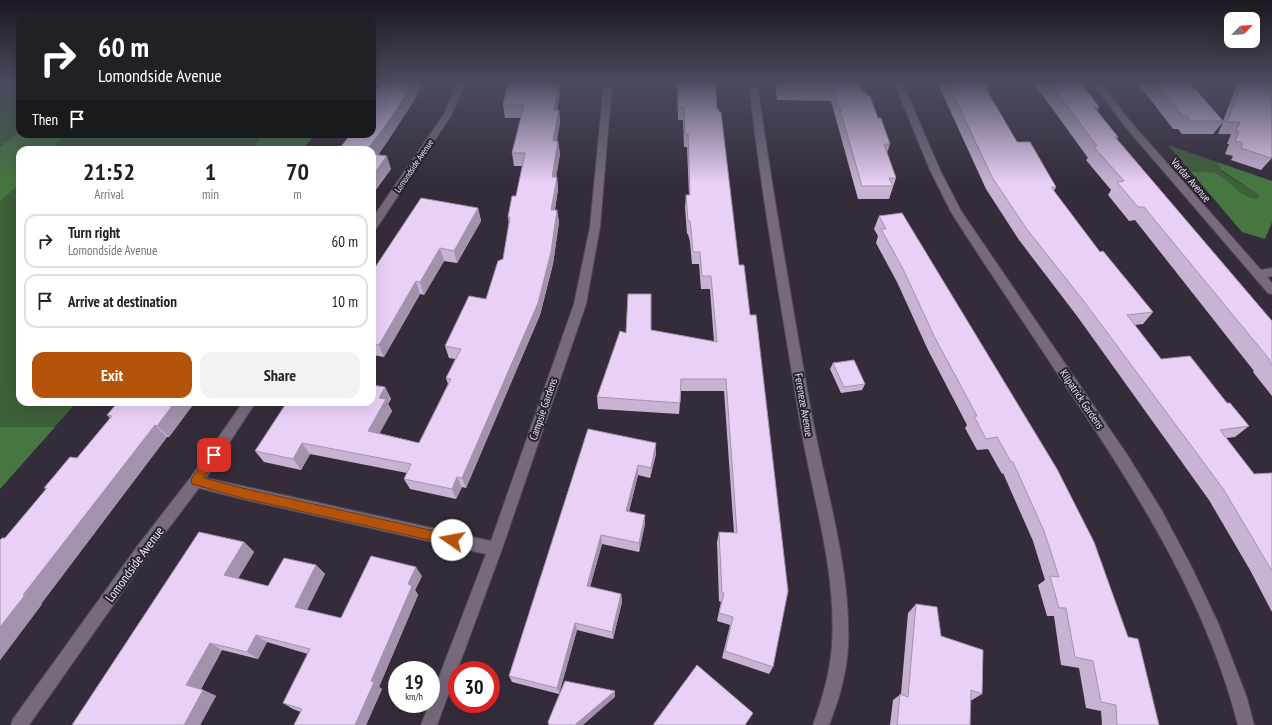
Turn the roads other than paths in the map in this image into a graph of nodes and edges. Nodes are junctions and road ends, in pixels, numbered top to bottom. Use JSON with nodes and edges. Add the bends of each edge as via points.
{"nodes":[{"id":1,"x":447,"y":116,"type":"edge"},
{"id":2,"x":605,"y":116,"type":"edge"},
{"id":3,"x":757,"y":116,"type":"edge"},
{"id":4,"x":912,"y":116,"type":"edge"},
{"id":5,"x":1121,"y":116,"type":"edge"},
{"id":6,"x":376,"y":221,"type":"edge"},
{"id":7,"x":1272,"y":272,"type":"edge"},
{"id":8,"x":1258,"y":274,"type":"junction"},
{"id":9,"x":1272,"y":290,"type":"edge"},
{"id":10,"x":247,"y":406,"type":"edge"},
{"id":11,"x":196,"y":481,"type":"junction"},
{"id":12,"x":495,"y":549,"type":"junction"},
{"id":13,"x":19,"y":725,"type":"edge"},
{"id":14,"x":429,"y":725,"type":"edge"},
{"id":15,"x":821,"y":725,"type":"edge"},
{"id":16,"x":1246,"y":725,"type":"edge"}],
"edges":[{"from":1,"to":6,"type":"street","name":"Lomondside Avenue"},
{"from":2,"to":12,"type":"street","name":"Campsie Gardens","via":[[595,227],[580,304]]},
{"from":3,"to":15,"type":"street","name":"Fereneze Avenue","via":[[779,259],[840,602],[840,647],[831,699]]},
{"from":4,"to":16,"type":"street","name":"Kilpatrick Gardens","via":[[956,212],[1119,454],[1157,516],[1188,575],[1213,631],[1239,698]]},
{"from":5,"to":8,"type":"street","name":"Vardar Avenue"},
{"from":7,"to":8,"type":"street"},
{"from":8,"to":9,"type":"street","name":"Vardar Avenue"},
{"from":10,"to":11,"type":"street","name":"Lomondside Avenue"},
{"from":11,"to":12,"type":"street"},
{"from":11,"to":13,"type":"street","name":"Lomondside Avenue","via":[[144,549]]},
{"from":12,"to":14,"type":"street","name":"Campsie Gardens"}]}
